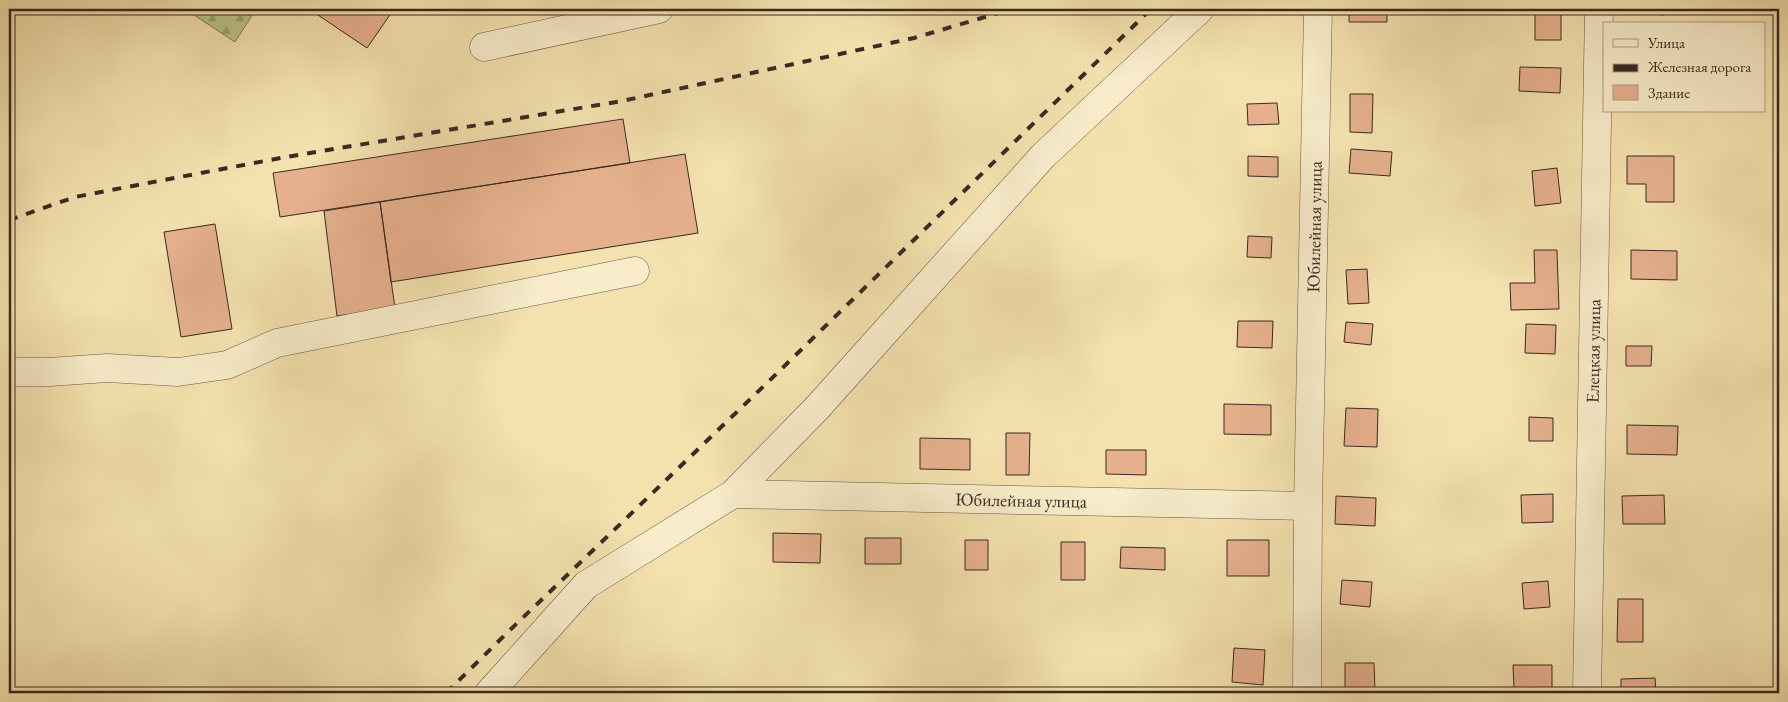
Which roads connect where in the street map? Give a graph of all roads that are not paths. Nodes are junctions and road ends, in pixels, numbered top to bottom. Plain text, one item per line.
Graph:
1 (658, 9) edge
2 (1200, 9) edge
3 (1318, 9) edge
4 (1598, 9) edge
5 (484, 47) dead end
6 (635, 271) dead end
7 (9, 372) edge
8 (733, 494) junction
9 (1308, 506) junction
10 (489, 693) edge
11 (1307, 693) edge
12 (1587, 693) edge

1 - 5 street
2 - 8 street
3 - 9 street, Юбилейная улица
4 - 12 street, Елецкая улица
6 - 7 street
8 - 9 street, Юбилейная улица
8 - 10 street
9 - 11 street, Юбилейная улица

